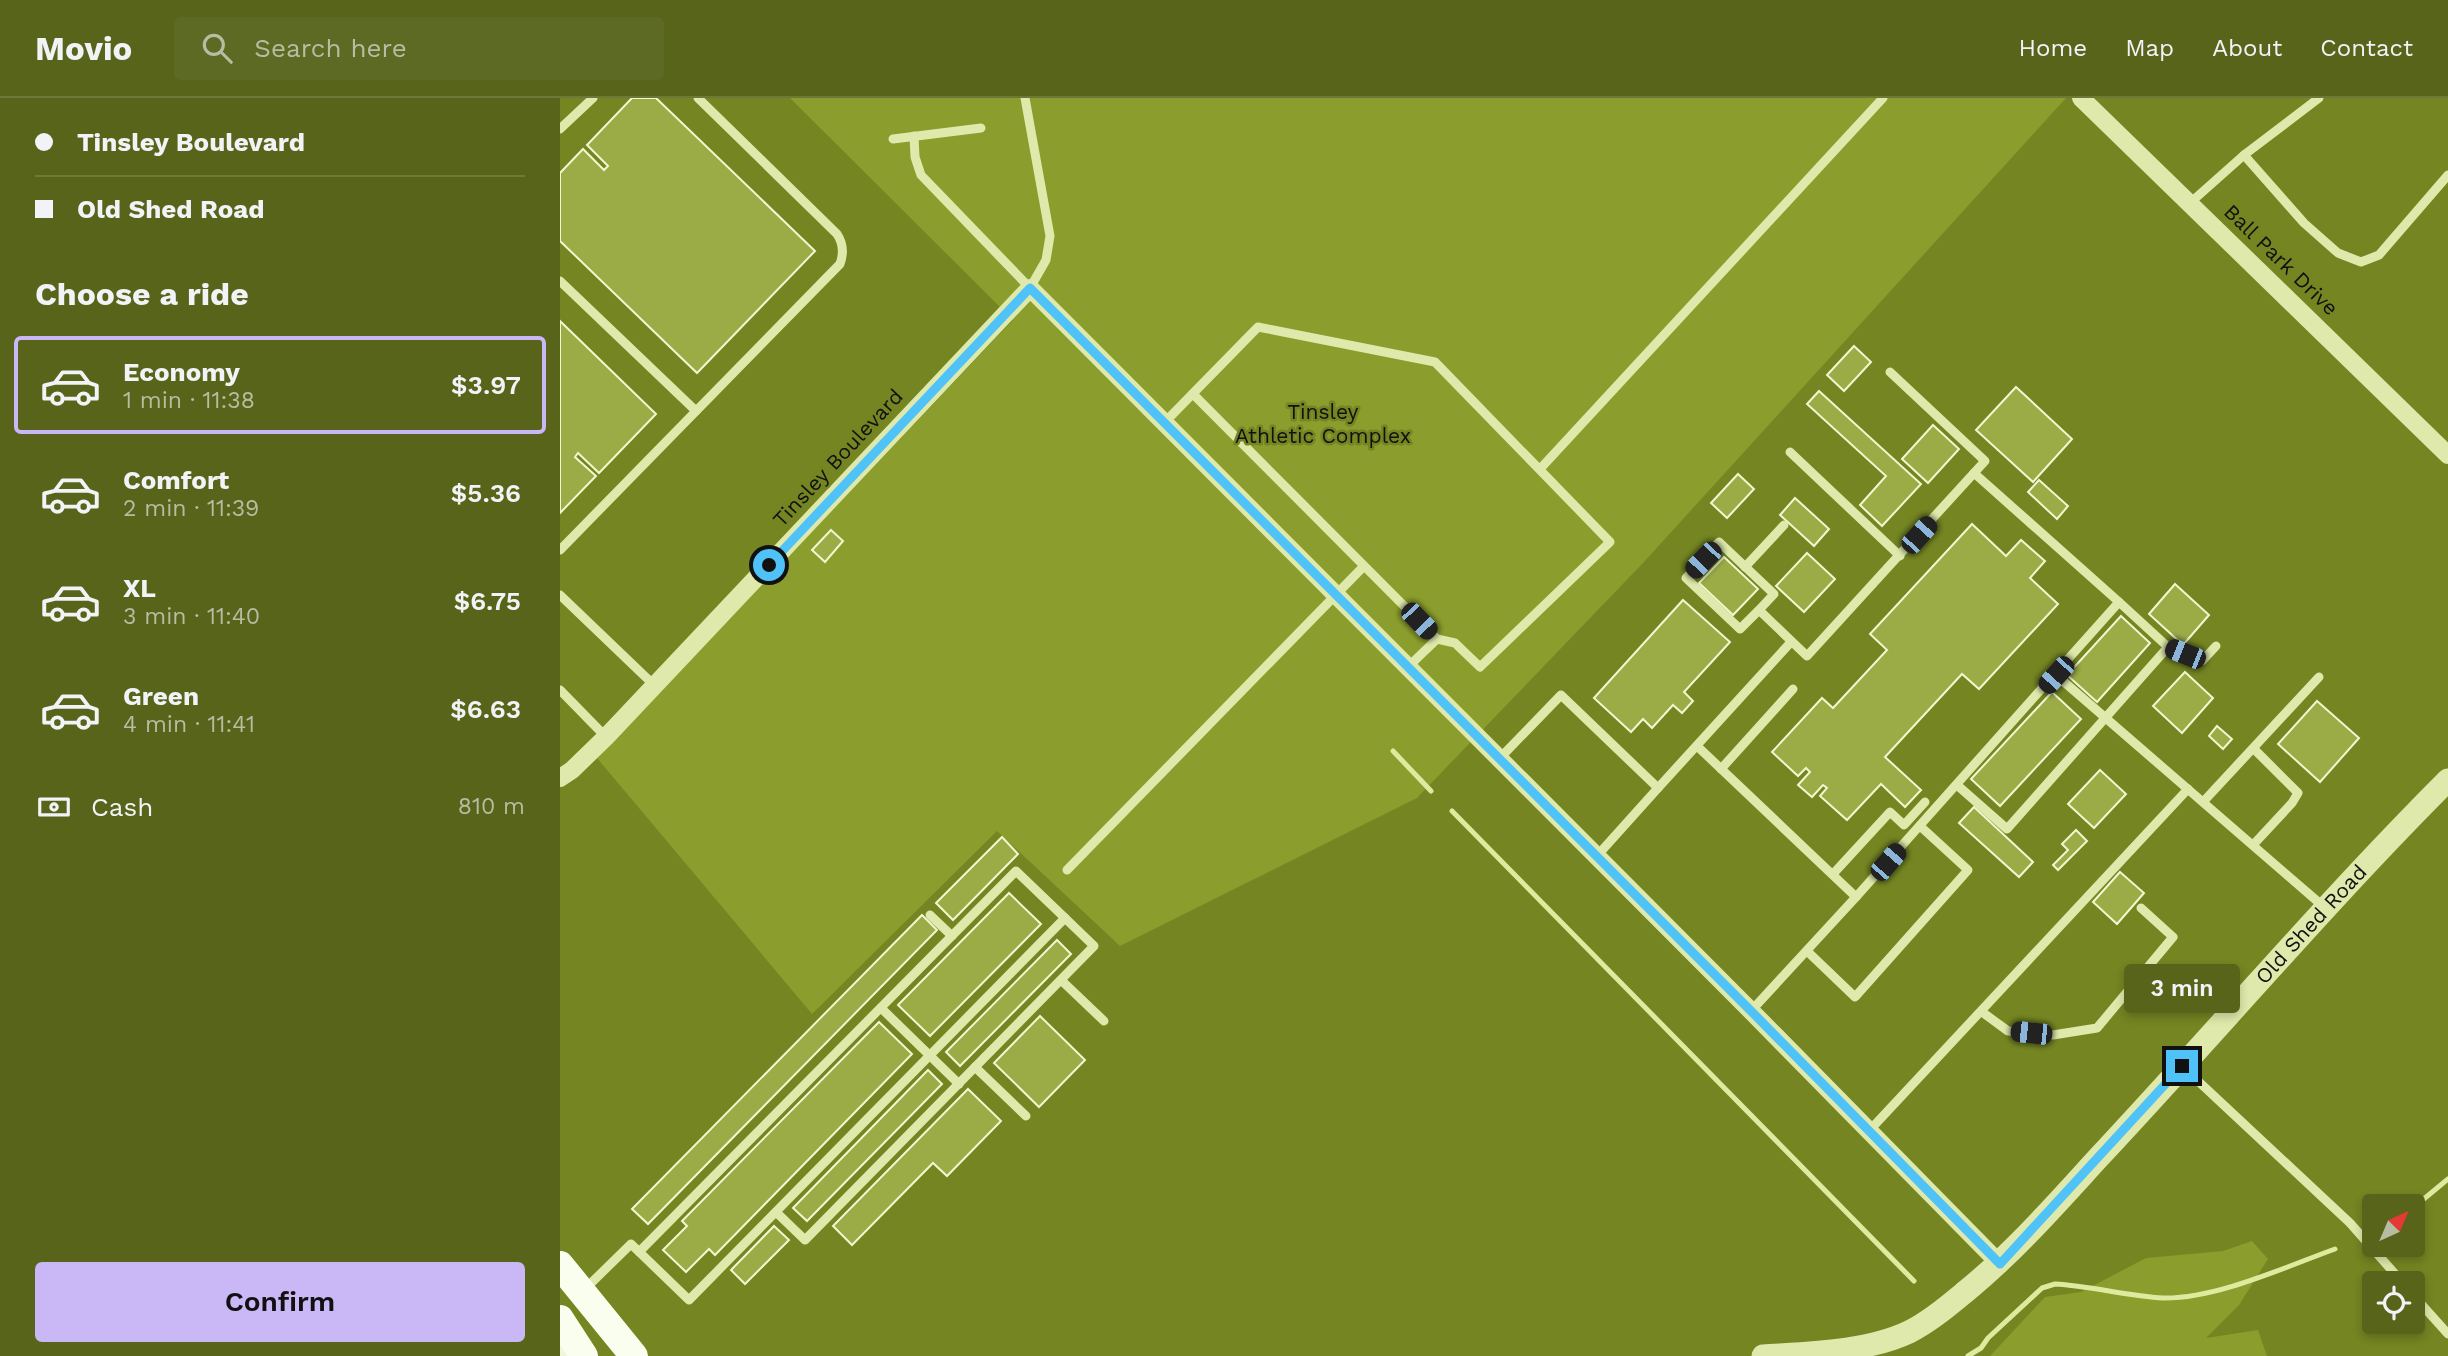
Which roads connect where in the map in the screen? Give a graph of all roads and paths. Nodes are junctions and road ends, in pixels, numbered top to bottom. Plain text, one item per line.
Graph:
1 (593, 98) edge
2 (698, 98) edge
3 (1025, 98) edge
4 (1882, 98) edge
5 (2081, 98) edge
6 (2319, 98) edge
7 (981, 128) dead end
8 (560, 130) edge
9 (914, 136) junction
10 (893, 139) dead end
11 (2244, 155) junction
12 (2448, 175) edge
13 (2190, 204) junction
14 (560, 281) edge
15 (1030, 288) junction
16 (1890, 372) dead end
17 (1193, 394) junction
18 (696, 411) junction
19 (1165, 422) junction
20 (1790, 452) dead end
21 (2448, 455) edge
22 (1540, 469) junction
23 (1974, 473) junction
24 (1784, 525) dead end
25 (560, 550) edge
26 (1900, 556) junction
27 (1364, 566) junction
28 (1745, 567) junction
29 (1336, 593) junction
30 (560, 595) edge
31 (2119, 602) junction
32 (1759, 610) junction
33 (1437, 639) junction
34 (1791, 642) junction
35 (2216, 646) dead end
36 (2168, 647) junction
37 (1408, 667) junction
38 (2056, 675) junction
39 (2319, 677) dead end
40 (655, 686) junction
41 (1793, 689) dead end
42 (560, 690) edge
43 (2106, 718) junction
44 (606, 737) junction
45 (1697, 746) junction
46 (2254, 749) junction
47 (1499, 759) junction
48 (1721, 769) junction
49 (560, 778) edge
50 (2447, 781) edge
51 (1957, 785) junction
52 (1658, 788) junction
53 (2188, 789) junction
54 (1925, 802) dead end
55 (2203, 802) junction
56 (1920, 826) junction
57 (2253, 845) junction
58 (1596, 857) junction
59 (1068, 870) dead end
60 (1833, 874) junction
61 (1856, 897) junction
62 (2141, 908) dead end
63 (2326, 909) junction
64 (930, 915) dead end
65 (1065, 918) junction
66 (952, 936) junction
67 (1807, 951) junction
68 (1061, 980) junction
69 (881, 1008) junction
70 (1751, 1011) junction
71 (1982, 1012) junction
72 (1104, 1021) dead end
73 (930, 1056) junction
74 (2182, 1066) junction
75 (975, 1067) junction
76 (959, 1084) junction
77 (1026, 1116) dead end
78 (1869, 1131) junction
79 (776, 1212) junction
80 (639, 1252) junction
81 (2000, 1264) junction
82 (560, 1265) edge
83 (2392, 1271) edge
84 (582, 1292) junction
85 (2425, 1308) edge
86 (560, 1319) edge
87 (2448, 1334) edge
88 (560, 1345) edge
89 (567, 1356) edge
90 (584, 1356) edge
91 (634, 1356) edge
92 (1763, 1356) edge

1 - 8 lane
2 - 18 lane
3 - 15 lane
4 - 22 lane
5 - 13 street, Ball Park Drive
6 - 11 lane
7 - 9 lane
9 - 10 lane
9 - 15 lane
11 - 12 lane
11 - 13 lane
13 - 21 street, Ball Park Drive
14 - 18 lane
15 - 19 street
15 - 40 street, Tinsley Boulevard
16 - 23 lane
17 - 19 lane
17 - 22 lane
17 - 27 lane
18 - 25 lane
19 - 29 street
20 - 26 lane
22 - 33 lane
23 - 26 lane
23 - 31 lane
24 - 28 lane
26 - 34 lane
27 - 29 lane
27 - 33 lane
28 - 32 lane
28 - 32 lane
29 - 37 street
29 - 59 lane
30 - 40 lane
31 - 36 lane
31 - 38 lane
32 - 34 lane
33 - 37 lane
34 - 45 lane
35 - 36 lane
36 - 43 lane
37 - 47 street
38 - 43 lane
38 - 51 lane
39 - 46 lane
40 - 44 street, Tinsley Boulevard
41 - 48 lane
42 - 44 lane
43 - 51 lane
43 - 53 lane
44 - 49 street, Tinsley Boulevard
45 - 48 lane
45 - 52 lane
46 - 55 lane
46 - 57 lane
47 - 52 lane
47 - 58 street
48 - 60 lane
50 - 63 street, Old Shed Road
51 - 56 lane
52 - 58 lane
53 - 55 lane
53 - 71 lane
54 - 60 lane
55 - 57 lane
56 - 61 lane
56 - 67 lane
57 - 63 lane
58 - 70 street
60 - 61 lane
61 - 67 lane
62 - 71 lane
63 - 74 street, Old Shed Road
64 - 66 lane
65 - 66 lane
65 - 68 lane
65 - 73 lane
66 - 69 lane
67 - 70 lane
68 - 72 lane
68 - 75 lane
69 - 73 lane
69 - 80 lane
70 - 78 street
71 - 78 lane
73 - 76 lane
73 - 79 lane
74 - 81 street, Old Shed Road
74 - 83 lane
75 - 76 lane
75 - 77 lane
76 - 79 lane
78 - 81 street
79 - 80 lane
80 - 84 lane
81 - 92 street, Old Shed Road
82 - 84 main road
84 - 91 main road
85 - 87 lane
86 - 90 main road
88 - 89 main road

